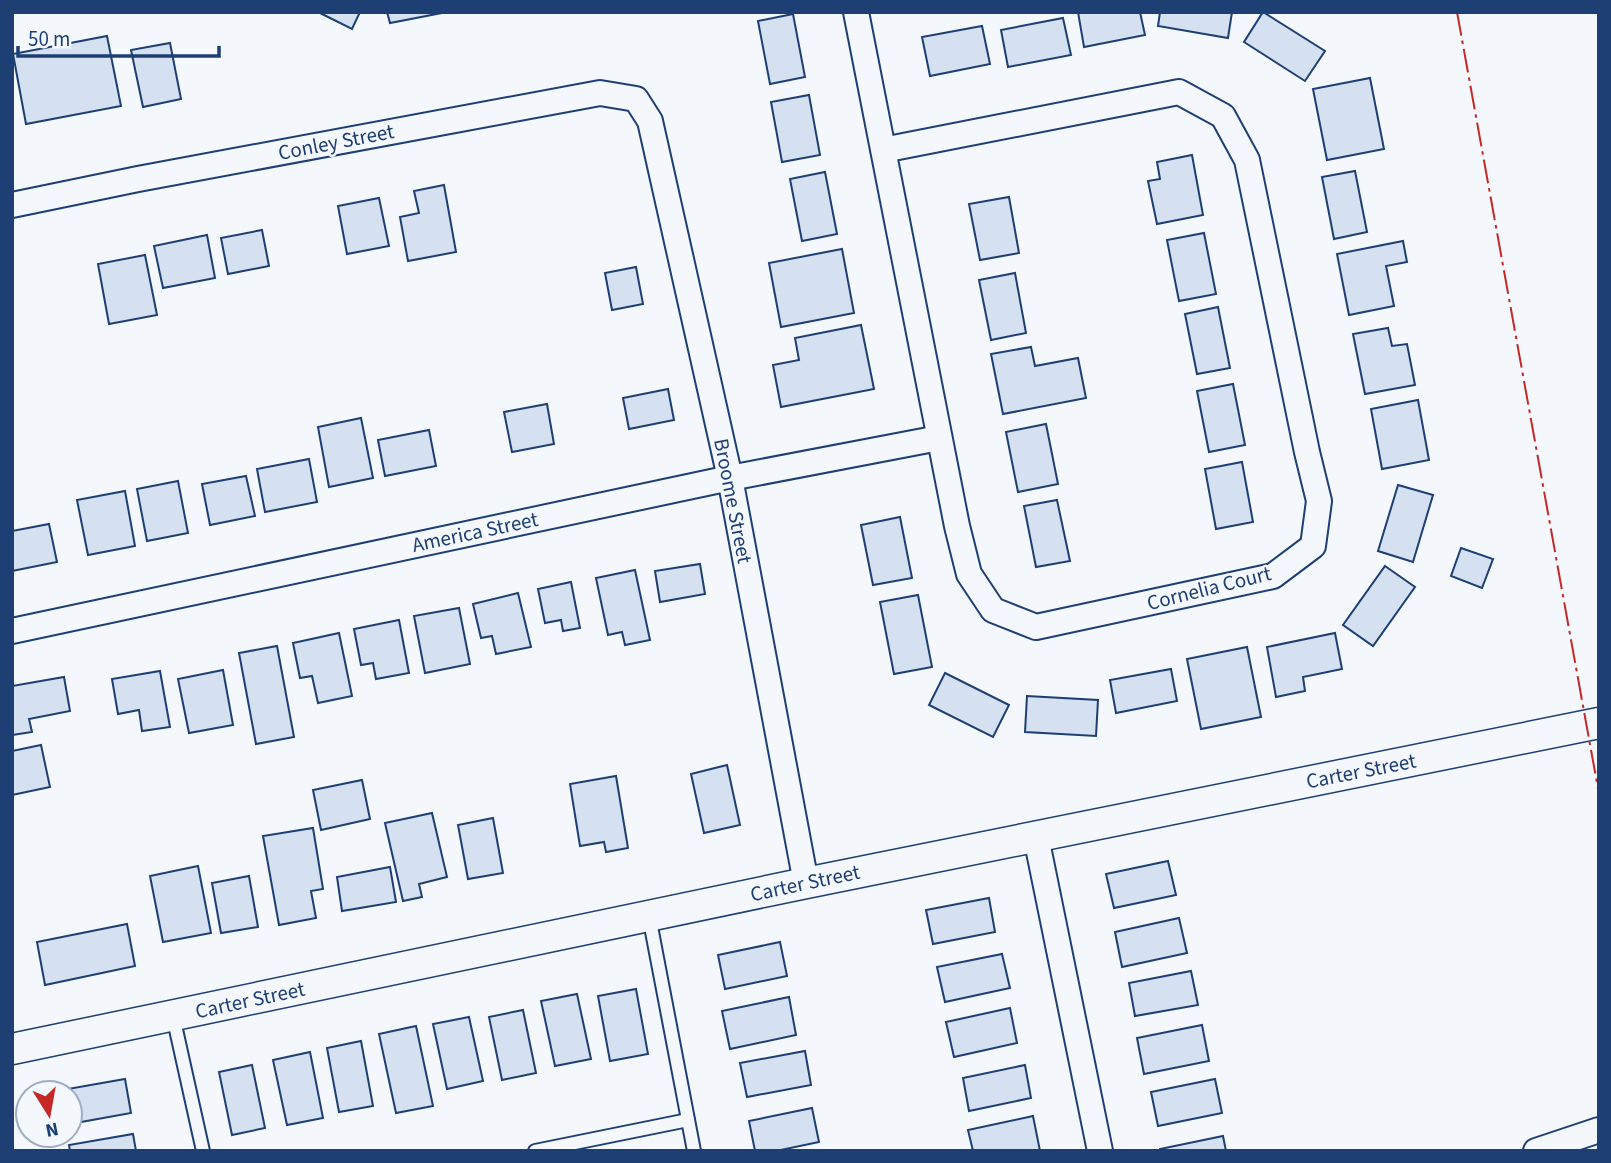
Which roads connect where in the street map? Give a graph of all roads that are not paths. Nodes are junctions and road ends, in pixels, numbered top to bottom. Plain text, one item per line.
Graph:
1 (856, 12) edge
2 (650, 121) joint
3 (883, 150) junction
4 (12, 205) edge
5 (939, 438) junction
6 (730, 478) junction
7 (12, 631) edge
8 (1599, 723) edge
9 (1036, 837) junction
10 (806, 883) junction
11 (649, 916) junction
12 (173, 1016) junction
13 (12, 1049) edge
14 (688, 1120) junction
15 (1599, 1130) edge
16 (203, 1151) edge
17 (535, 1151) edge
18 (694, 1151) edge
19 (1100, 1151) edge
20 (1536, 1151) edge

1 - 3 street, Cornelia Court
2 - 4 street, Conley Street
2 - 6 street, Broome Street
3 - 5 street, Cornelia Court
3 - 5 street, Cornelia Court
5 - 6 street, America Street
6 - 7 street, America Street
6 - 10 street, Broome Street
8 - 9 street, Carter Street
9 - 10 street, Carter Street
9 - 19 street
10 - 11 street, Carter Street
11 - 12 street, Carter Street
11 - 14 lane
12 - 13 street, Carter Street
12 - 16 lane
14 - 17 lane
14 - 18 lane
15 - 20 street

